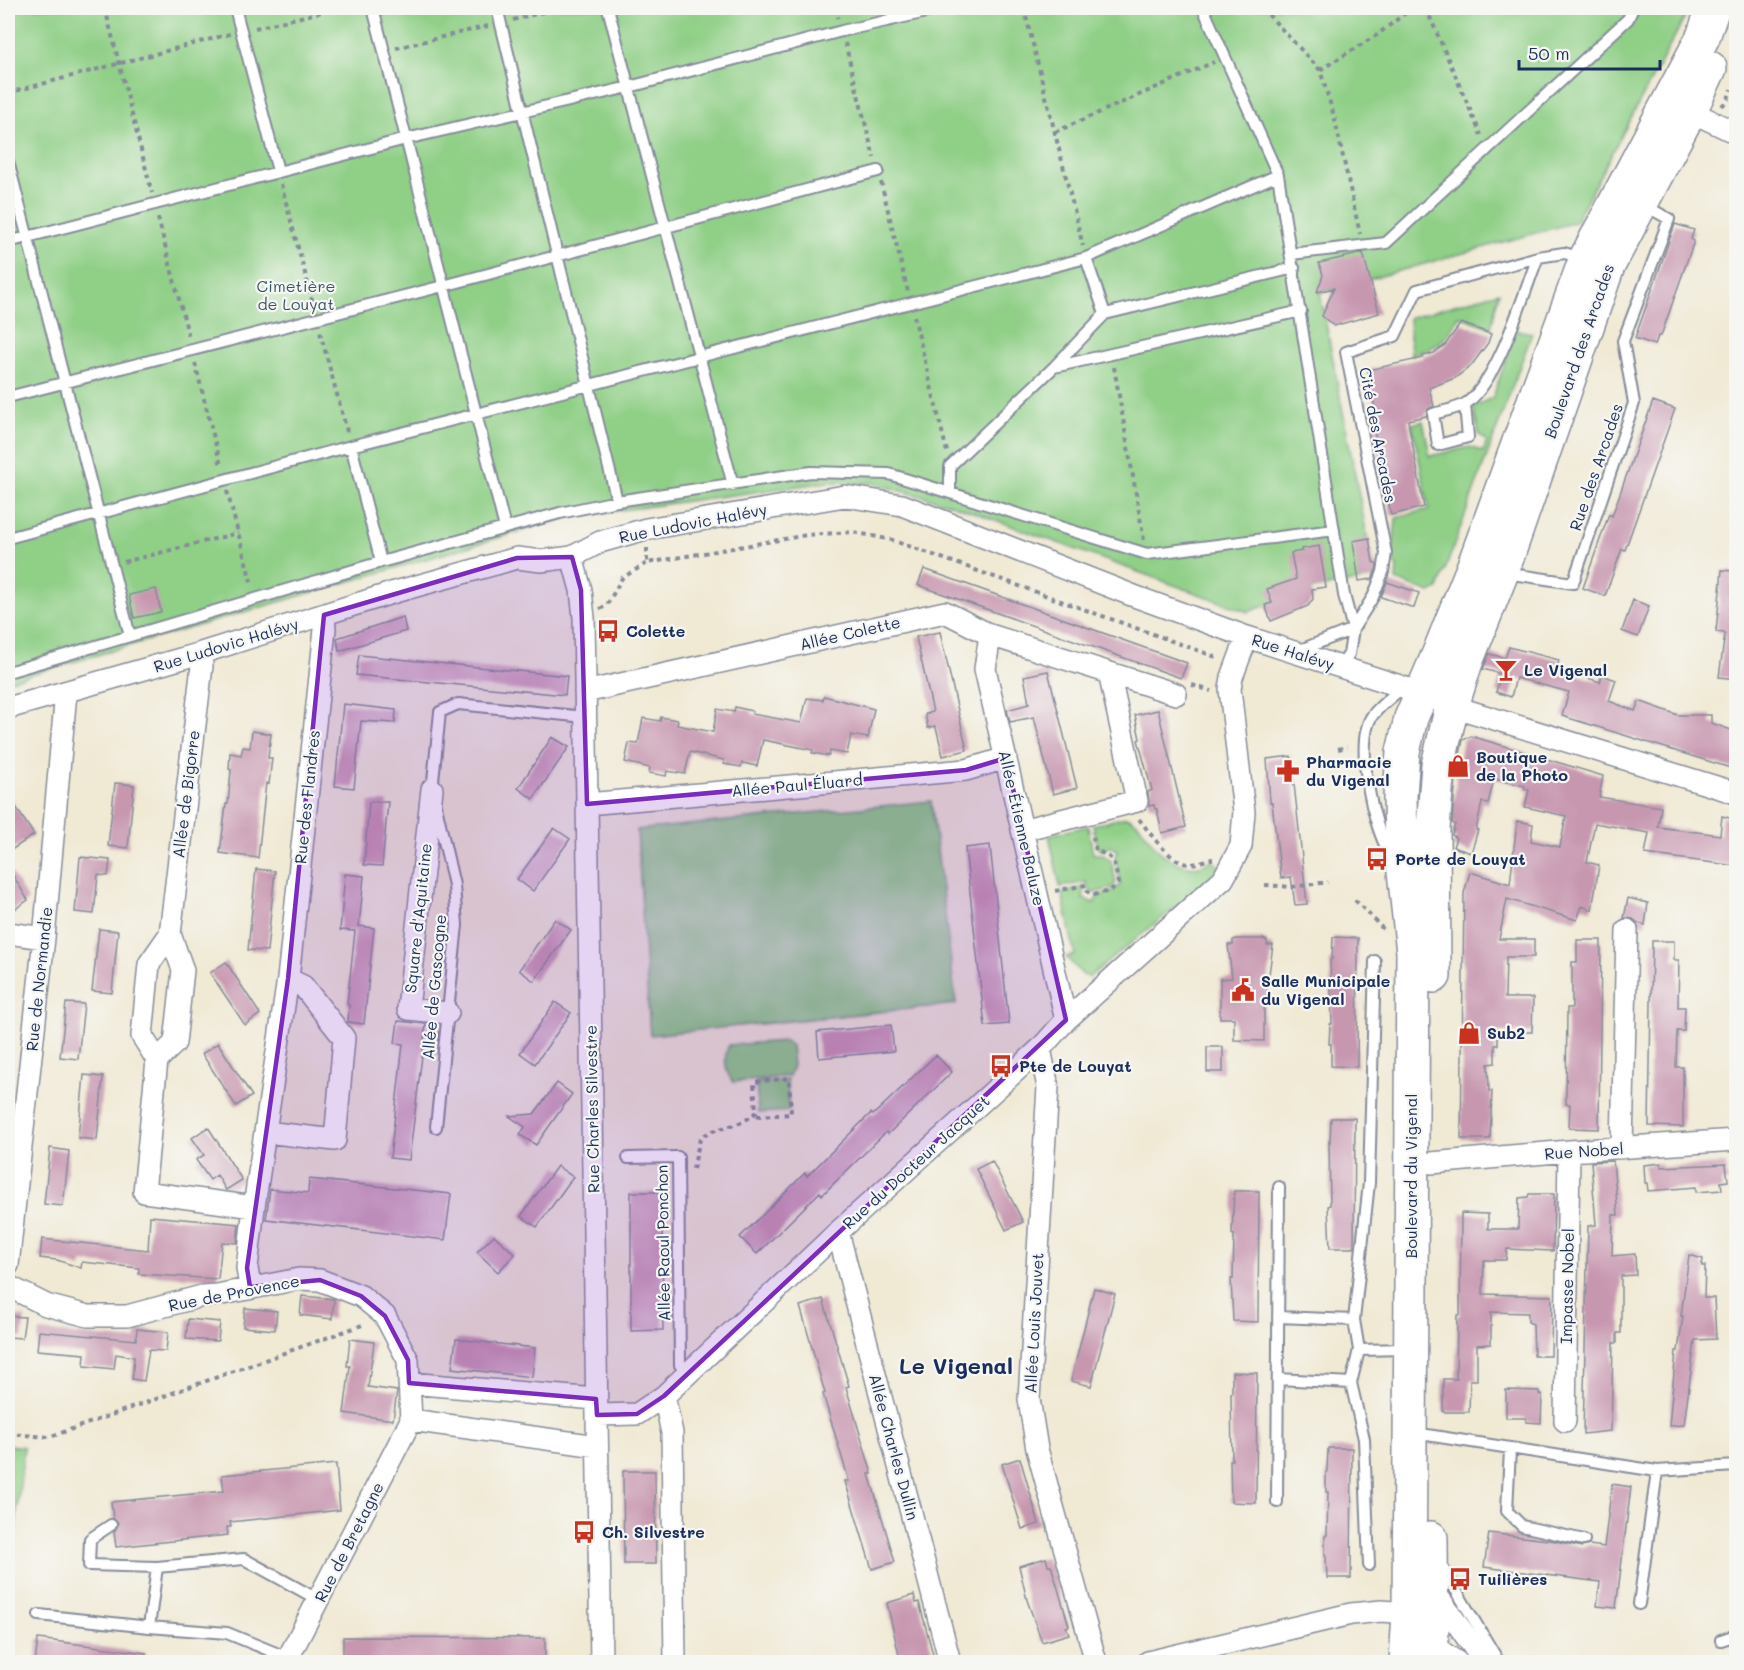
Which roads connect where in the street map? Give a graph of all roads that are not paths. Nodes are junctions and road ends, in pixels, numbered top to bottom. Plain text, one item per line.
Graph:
1 (235, 8) edge
2 (373, 8) edge
3 (497, 8) edge
4 (608, 8) edge
5 (944, 8) edge
6 (1203, 8) edge
7 (1633, 8) edge
8 (1713, 8) edge
9 (1734, 8) edge
10 (629, 87) junction
11 (522, 111) junction
12 (1690, 111) junction
13 (1737, 133) edge
14 (406, 139) junction
15 (8, 161) edge
16 (278, 171) junction
17 (878, 171) road end
18 (1278, 175) junction
19 (1641, 203) junction
20 (665, 228) junction
21 (27, 237) junction
22 (8, 242) edge
23 (1292, 254) junction
24 (558, 256) junction
25 (1538, 257) junction
26 (1086, 258) junction
27 (1586, 258) junction
28 (1294, 268) junction
29 (443, 286) junction
30 (1301, 311) junction
31 (1105, 314) junction
32 (699, 357) junction
33 (1054, 367) junction
34 (65, 384) junction
35 (590, 386) junction
36 (8, 398) edge
37 (1465, 405) dead end
38 (476, 415) junction
39 (351, 446) junction
40 (733, 485) junction
41 (950, 493) junction
42 (617, 501) junction
43 (98, 513) junction
44 (505, 528) junction
45 (1334, 530) junction
46 (8, 538) edge
47 (572, 558) junction
48 (381, 562) junction
49 (1502, 572) junction
50 (1134, 596) joint
51 (324, 615) junction
52 (1353, 629) junction
53 (990, 635) junction
54 (130, 636) junction
55 (1247, 637) junction
56 (1295, 652) junction
57 (201, 653) junction
58 (1340, 667) junction
59 (8, 672) edge
60 (1108, 673) junction
61 (1184, 689) road end
62 (1413, 690) junction
63 (66, 692) junction
64 (585, 692) junction
65 (1452, 706) junction
66 (8, 708) edge
67 (585, 717) junction
68 (1006, 758) junction
69 (432, 789) junction
70 (1737, 793) edge
71 (587, 804) junction
72 (1022, 830) junction
73 (1627, 930) dead end
74 (8, 933) edge
75 (170, 934) junction
76 (44, 938) junction
77 (1375, 961) dead end
78 (288, 979) junction
79 (448, 1013) junction
80 (1066, 1020) junction
81 (1040, 1049) junction
82 (157, 1060) junction
83 (436, 1127) dead end
84 (265, 1132) junction
85 (1737, 1140) edge
86 (1622, 1148) junction
87 (1569, 1151) junction
88 (628, 1158) dead end
89 (1431, 1163) junction
90 (1279, 1187) dead end
91 (254, 1207) junction
92 (838, 1232) junction
93 (8, 1265) edge
94 (8, 1286) edge
95 (250, 1287) junction
96 (1278, 1317) junction
97 (1354, 1320) junction
98 (1410, 1349) junction
99 (1359, 1350) junction
100 (689, 1373) junction
101 (1278, 1379) junction
102 (409, 1383) junction
103 (1351, 1383) junction
104 (664, 1396) junction
105 (596, 1407) junction
106 (411, 1420) junction
107 (1565, 1421) dead end
108 (1427, 1435) junction
109 (597, 1446) junction
110 (1510, 1449) junction
111 (1737, 1466) edge
112 (1657, 1471) junction
113 (1277, 1502) dead end
114 (111, 1525) dead end
115 (1584, 1540) dead end
116 (1431, 1544) junction
117 (1369, 1565) dead end
118 (157, 1567) junction
119 (1432, 1588) junction
120 (319, 1600) junction
121 (1639, 1604) dead end
122 (1408, 1613) junction
123 (39, 1615) dead end
124 (149, 1627) junction
125 (1737, 1635) edge
126 (1721, 1640) dead end
127 (1432, 1658) edge
128 (287, 1660) edge
129 (601, 1662) edge
130 (675, 1662) edge
131 (950, 1662) edge
132 (1096, 1662) edge
133 (1148, 1662) edge
134 (1484, 1662) edge
135 (1499, 1662) edge

1 - 16 lane
2 - 14 lane
3 - 11 lane
4 - 10 lane
5 - 10 lane
6 - 18 lane
7 - 23 lane
8 - 27 main road, Boulevard des Arcades
9 - 12 main road, Boulevard des Arcades
10 - 11 lane
10 - 20 lane
11 - 14 lane
11 - 24 lane
12 - 13 street
12 - 19 main road, Boulevard des Arcades
14 - 16 lane
14 - 29 lane
15 - 21 lane
16 - 21 lane
17 - 20 lane
18 - 23 lane
18 - 26 lane
19 - 49 main road, Boulevard des Arcades
19 - 49 lane, Rue des Arcades
20 - 24 lane
20 - 32 lane
21 - 22 lane
21 - 34 lane
23 - 28 lane
24 - 29 lane
24 - 35 lane
25 - 27 lane, Cité des Arcades
25 - 37 lane
25 - 52 lane, Cité des Arcades
26 - 31 lane
26 - 32 lane
27 - 62 main road, Boulevard des Arcades
28 - 30 lane
28 - 31 lane
29 - 34 lane
29 - 38 lane
30 - 33 lane
30 - 45 lane
31 - 33 lane
32 - 35 lane
32 - 40 lane
33 - 41 lane
34 - 36 lane
34 - 43 lane
35 - 38 lane
35 - 42 lane
38 - 39 lane
38 - 44 lane
39 - 43 lane
39 - 48 lane
40 - 41 lane
40 - 42 lane
41 - 45 lane
42 - 44 lane
43 - 46 lane
43 - 54 lane
44 - 48 lane
45 - 52 lane
47 - 50 street, Rue Ludovic Halévy
47 - 51 street, Rue Ludovic Halévy
47 - 64 street, Rue Charles Silvestre
48 - 54 lane
49 - 65 main road, Boulevard des Arcades
50 - 55 street, Rue Halévy
51 - 57 street, Rue Ludovic Halévy
51 - 78 street, Rue des Flandres
52 - 56 lane
52 - 58 lane
53 - 60 street, Allée Colette
53 - 64 street, Allée Colette
53 - 68 street, Allée Étienne Baluze
54 - 59 lane
55 - 56 street, Rue Halévy
55 - 80 street, Rue du Docteur Jacquet
56 - 58 street, Rue Halévy
57 - 63 street, Rue Ludovic Halévy
57 - 75 street, Allée de Bigorre
58 - 62 street, Rue Halévy
60 - 61 street, Allée Colette
60 - 72 street
62 - 65 street, Rue Halévy
62 - 98 main road, Boulevard du Vigenal
63 - 66 street, Rue Ludovic Halévy
63 - 76 street, Rue de Normandie
64 - 67 street, Rue Charles Silvestre
65 - 70 street, Rue Halévy
65 - 89 main road, Boulevard du Vigenal
67 - 69 lane, Allée de Gascogne
67 - 71 street, Rue Charles Silvestre
68 - 71 street, Allée Paul Éluard
68 - 72 street, Allée Étienne Baluze
69 - 79 lane, Allée de Gascogne
69 - 79 street, Square d'Aquitaine
71 - 105 street, Rue Charles Silvestre
72 - 80 street, Allée Étienne Baluze
73 - 86 street
74 - 76 street
75 - 82 street
75 - 82 street
76 - 93 street, Rue de Normandie
77 - 97 lane
78 - 84 street, Rue des Flandres
78 - 84 street
79 - 83 lane, Allée de Gascogne
80 - 81 street, Rue du Docteur Jacquet
81 - 92 street, Rue du Docteur Jacquet
81 - 132 street, Allée Louis Jouvet
82 - 91 street
84 - 91 street
85 - 86 street, Rue Nobel
86 - 87 street, Rue Nobel
87 - 89 street, Rue Nobel
87 - 107 street, Impasse Nobel
88 - 100 lane, Allée Raoul Ponchon
89 - 108 main road, Boulevard du Vigenal
90 - 96 lane
91 - 95 street
92 - 100 street, Rue du Docteur Jacquet
92 - 131 street, Allée Charles Dullin
94 - 95 street, Rue de Provence
95 - 102 street, Rue de Provence
96 - 97 lane
96 - 101 lane
97 - 99 lane
98 - 99 lane
98 - 122 main road, Boulevard du Vigenal
99 - 103 lane
100 - 104 street, Rue du Docteur Jacquet
101 - 103 lane
101 - 113 lane
102 - 105 street
102 - 106 street, Rue de Provence
103 - 117 lane
104 - 105 street, Rue du Docteur Jacquet
104 - 130 street
105 - 109 street, Rue Charles Silvestre
106 - 109 street
106 - 120 street, Rue de Bretagne
108 - 110 lane
108 - 116 main road, Boulevard du Vigenal
109 - 129 street, Rue Charles Silvestre
110 - 112 lane
110 - 115 lane
111 - 112 lane
112 - 121 lane
114 - 118 lane
116 - 119 main road, Boulevard du Vigenal
116 - 135 lane
118 - 120 lane
118 - 124 lane
119 - 127 main road, Boulevard du Vigenal
119 - 134 street
120 - 128 street, Rue de Bretagne
122 - 127 main road, Boulevard du Vigenal
122 - 133 street
123 - 124 lane
124 - 128 lane
125 - 126 lane

